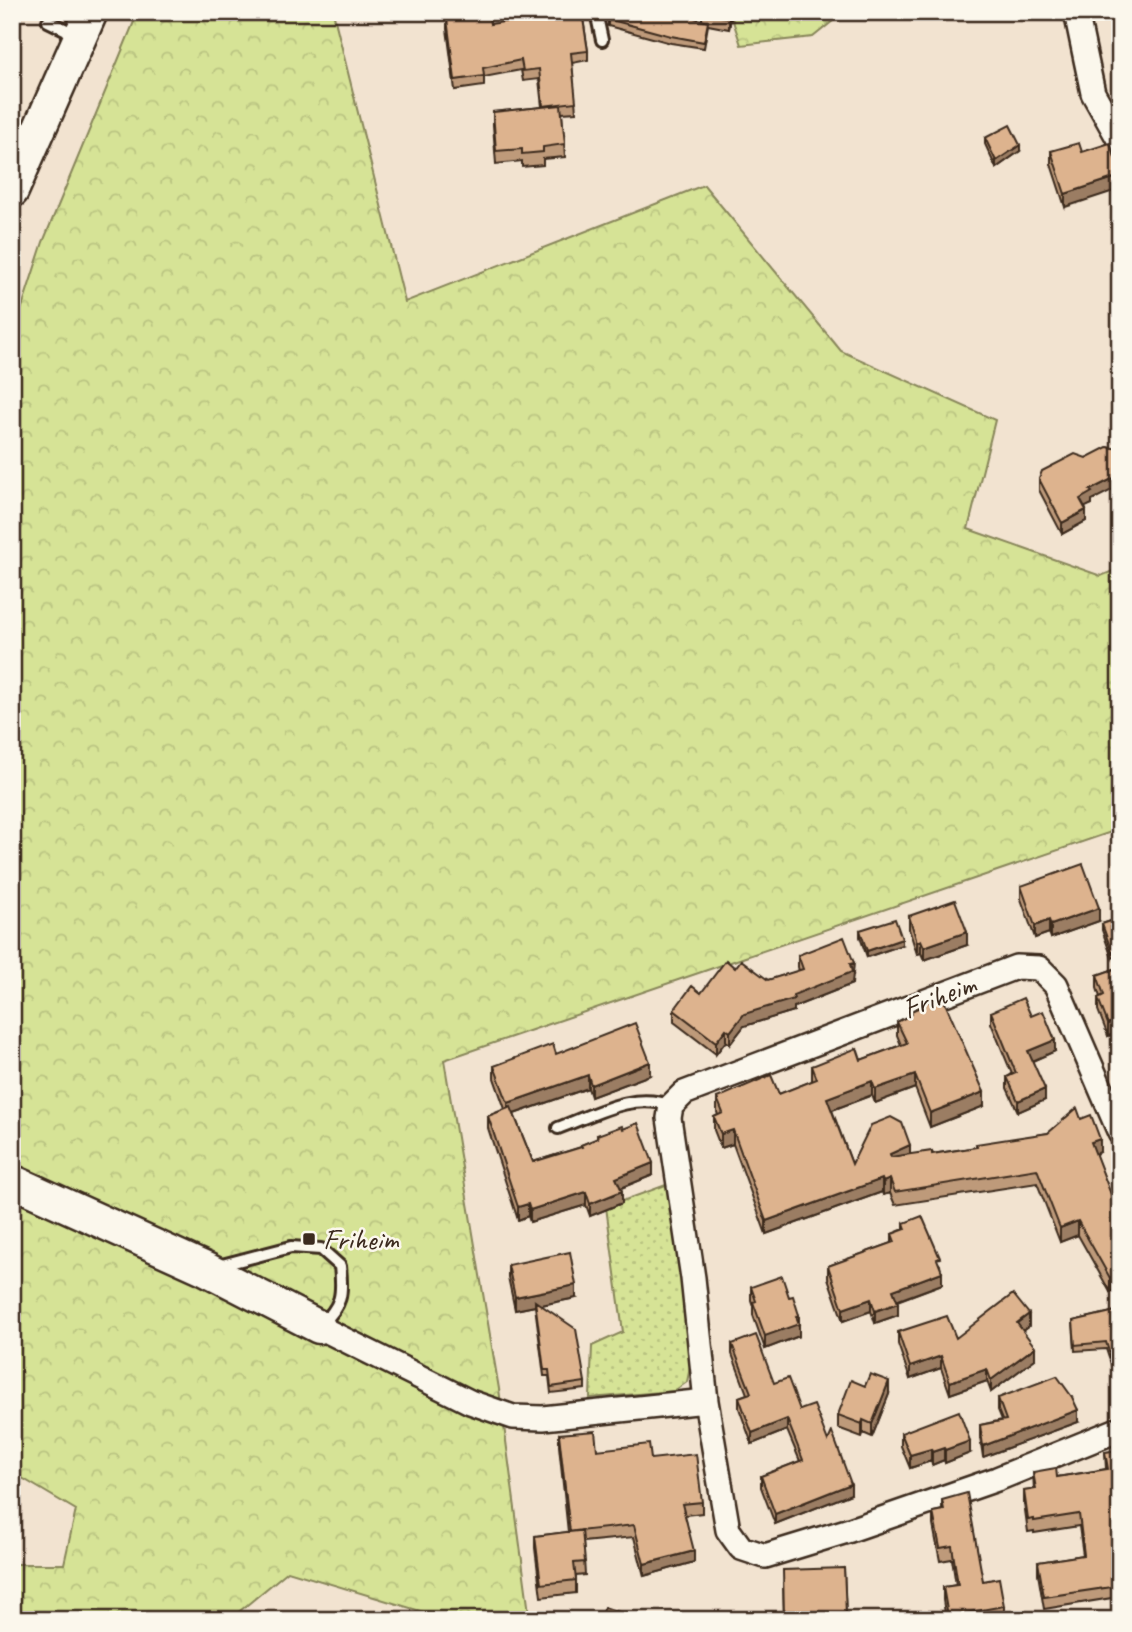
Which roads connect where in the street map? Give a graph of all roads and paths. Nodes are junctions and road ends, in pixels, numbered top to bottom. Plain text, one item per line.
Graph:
1 (596, 12) edge
2 (1076, 12) edge
3 (48, 21) dead end
4 (85, 24) edge
5 (602, 40) dead end
6 (1120, 141) edge
7 (12, 191) edge
8 (671, 1106) junction
9 (558, 1128) dead end
10 (1120, 1133) edge
11 (12, 1181) edge
12 (206, 1269) junction
13 (319, 1327) junction
14 (706, 1401) junction
15 (1120, 1429) edge

1 - 5 lane
2 - 6 street
3 - 4 lane
4 - 7 street
8 - 9 lane
8 - 10 street, Friheim
8 - 14 street
11 - 12 street
12 - 13 street
12 - 13 lane
13 - 14 street
14 - 15 street

